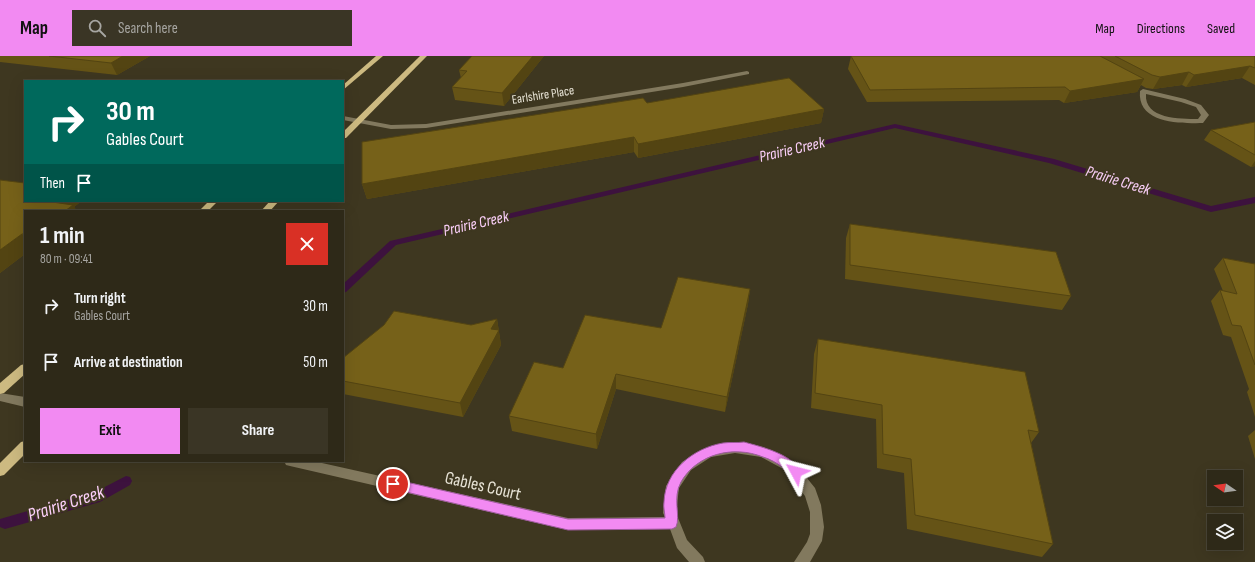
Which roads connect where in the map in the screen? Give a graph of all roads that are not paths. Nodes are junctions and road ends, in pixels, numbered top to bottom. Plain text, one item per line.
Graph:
1 (380, 56) edge
2 (424, 56) edge
3 (747, 73) dead end
4 (344, 87) edge
5 (1140, 90) joint
6 (344, 118) edge
7 (358, 122) junction
8 (344, 135) edge
9 (213, 202) edge
10 (274, 202) edge
11 (204, 210) edge
12 (265, 210) edge
13 (24, 369) edge
14 (0, 390) edge
15 (0, 397) edge
16 (24, 402) edge
17 (24, 447) edge
18 (294, 462) edge
19 (0, 471) edge
20 (672, 523) junction
21 (698, 562) edge
22 (801, 562) edge

1 - 4 main road
2 - 7 main road
3 - 7 street, Earlshire Place
5 - 5 street
6 - 7 street, Earlshire Place
7 - 8 main road
9 - 11 main road
10 - 12 main road
13 - 14 main road
15 - 16 street
17 - 19 main road
18 - 20 street, Gables Court
20 - 21 street
20 - 22 street

